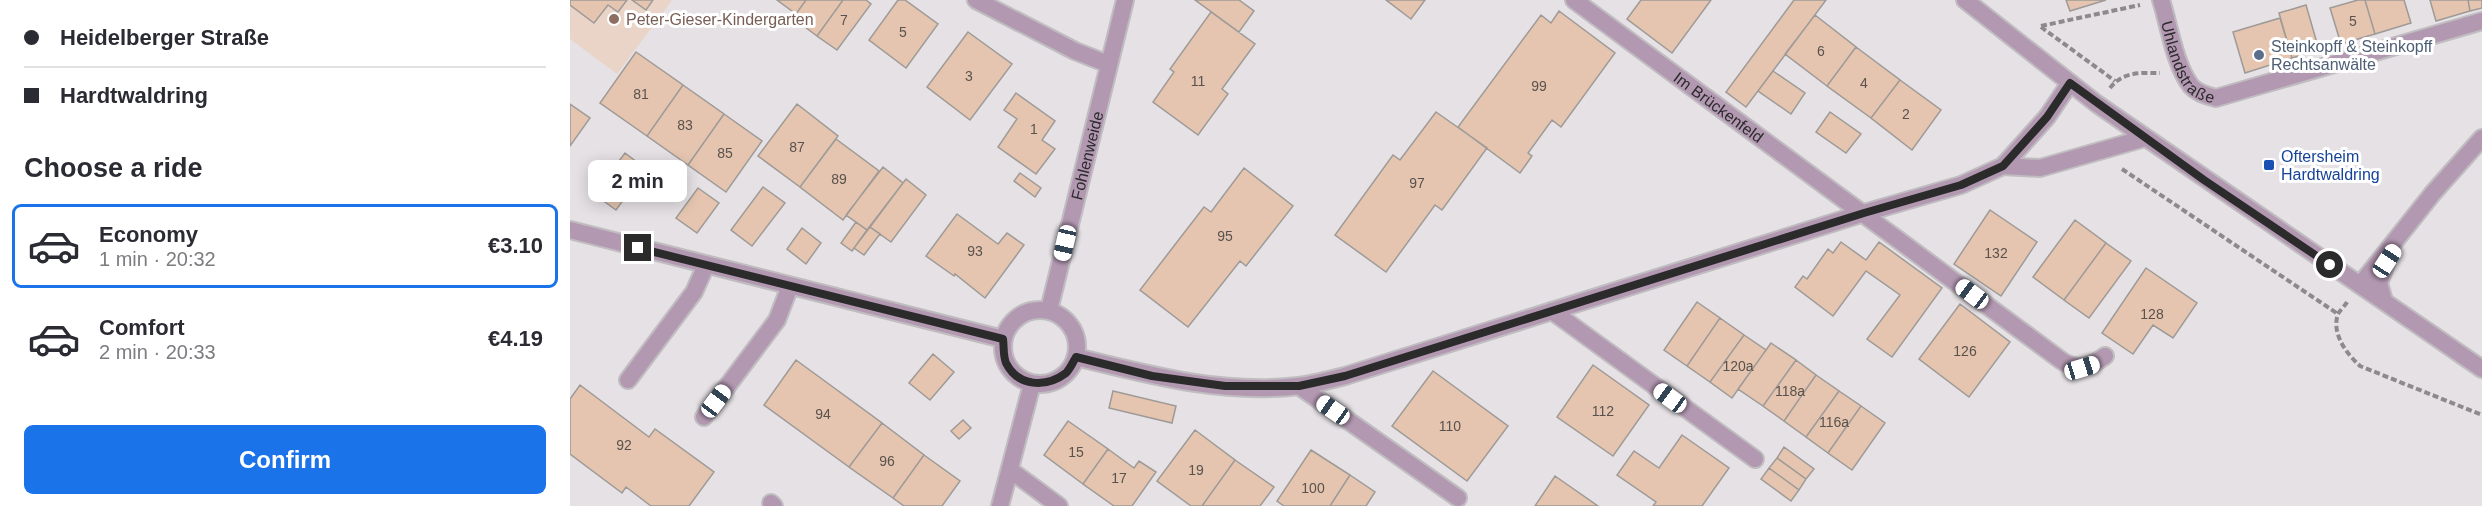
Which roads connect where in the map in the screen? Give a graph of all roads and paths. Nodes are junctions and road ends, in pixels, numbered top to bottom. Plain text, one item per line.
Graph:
1 (976, 0) edge
2 (1125, 0) edge
3 (1574, 0) edge
4 (1965, 0) edge
5 (2161, 0) edge
6 (2482, 21) edge
7 (2041, 26) dead end
8 (1108, 64) junction
9 (2070, 83) junction
10 (2145, 138) junction
11 (2482, 138) edge
12 (2094, 151) junction
13 (2003, 166) junction
14 (1864, 213) junction
15 (2415, 217) junction
16 (570, 230) edge
17 (2387, 261) junction
18 (706, 265) junction
19 (790, 286) junction
20 (2364, 288) junction
21 (2384, 301) junction
22 (1049, 310) junction
23 (1552, 311) junction
24 (1003, 339) junction
25 (2105, 356) dead end
26 (1076, 357) junction
27 (2482, 369) edge
28 (628, 380) dead end
29 (1032, 384) junction
30 (1299, 386) junction
31 (2482, 415) edge
32 (704, 417) dead end
33 (1755, 459) dead end
34 (1010, 470) junction
35 (1458, 498) dead end
36 (1000, 506) edge
37 (1059, 506) edge

1 - 8 street
2 - 8 street, Fohlenweide
3 - 14 street, Im Brückenfeld
4 - 9 street
5 - 6 street, Uhlandstraße
5 - 7 path
8 - 22 street, Fohlenweide
9 - 10 street
9 - 13 street
10 - 12 street
10 - 20 street
11 - 15 street
12 - 13 street
12 - 31 path
13 - 14 street
14 - 23 street
14 - 25 street, Im Brückenfeld
15 - 17 street
15 - 20 street
16 - 18 street
17 - 20 street
17 - 21 street
18 - 19 street
18 - 28 street
19 - 24 street
19 - 32 street
20 - 21 street
21 - 27 street
22 - 24 street
22 - 26 street
23 - 30 street
23 - 33 street
24 - 29 street
26 - 29 street
26 - 30 street
29 - 34 street
30 - 35 street
34 - 36 street
34 - 37 street

